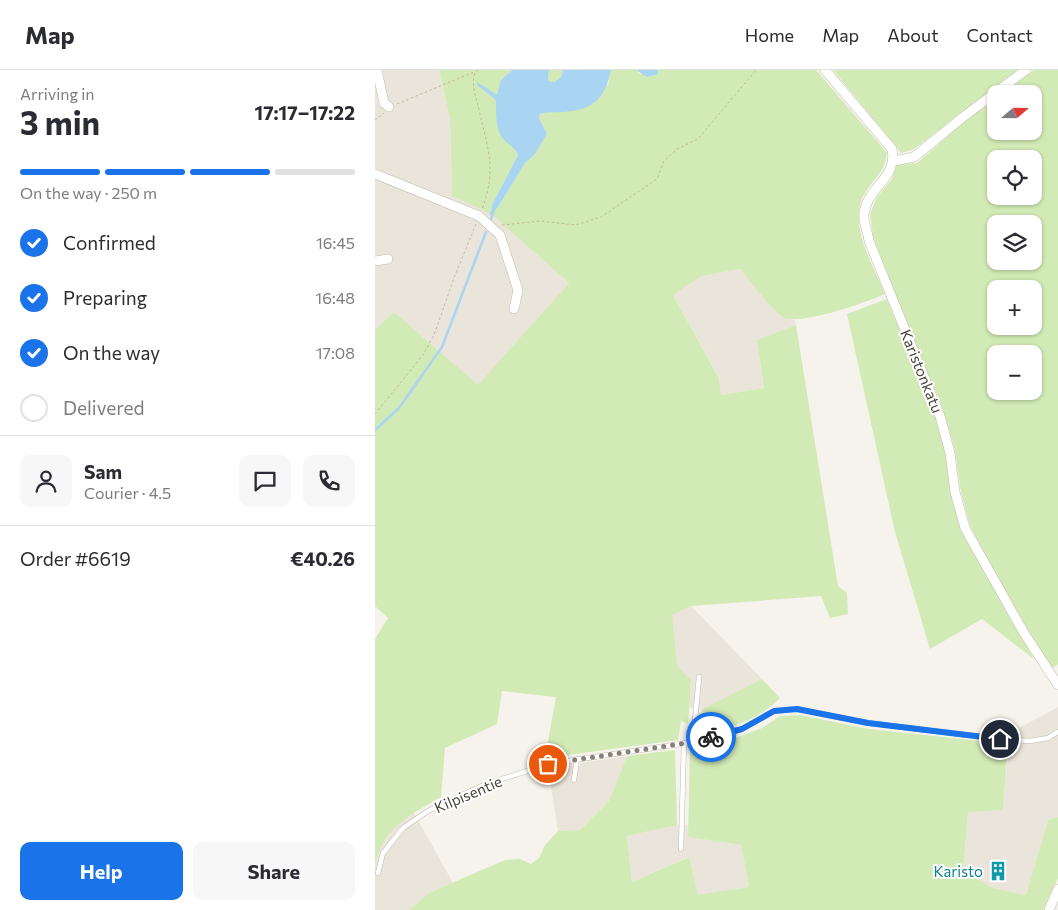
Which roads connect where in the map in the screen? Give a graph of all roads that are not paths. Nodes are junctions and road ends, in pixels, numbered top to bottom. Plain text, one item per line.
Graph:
1 (377, 70) edge
2 (825, 70) edge
3 (1026, 70) edge
4 (389, 107) road end
5 (894, 161) junction
6 (375, 174) edge
7 (388, 260) dead end
8 (375, 261) edge
9 (514, 309) dead end
10 (699, 677) dead end
11 (1058, 684) edge
12 (1058, 732) edge
13 (693, 742) junction
14 (684, 744) junction
15 (577, 760) junction
16 (574, 780) dead end
17 (681, 849) dead end
18 (377, 874) dead end
19 (1058, 889) edge
20 (1049, 910) edge

1 - 4 street
2 - 5 street
3 - 5 street
5 - 11 street, Karistonkatu
6 - 9 street
7 - 8 street
10 - 13 lane
12 - 13 lane, Kilpisentie
13 - 14 lane, Kilpisentie
14 - 15 lane, Kilpisentie
14 - 17 lane
15 - 16 lane
15 - 18 lane, Kilpisentie
19 - 20 street

